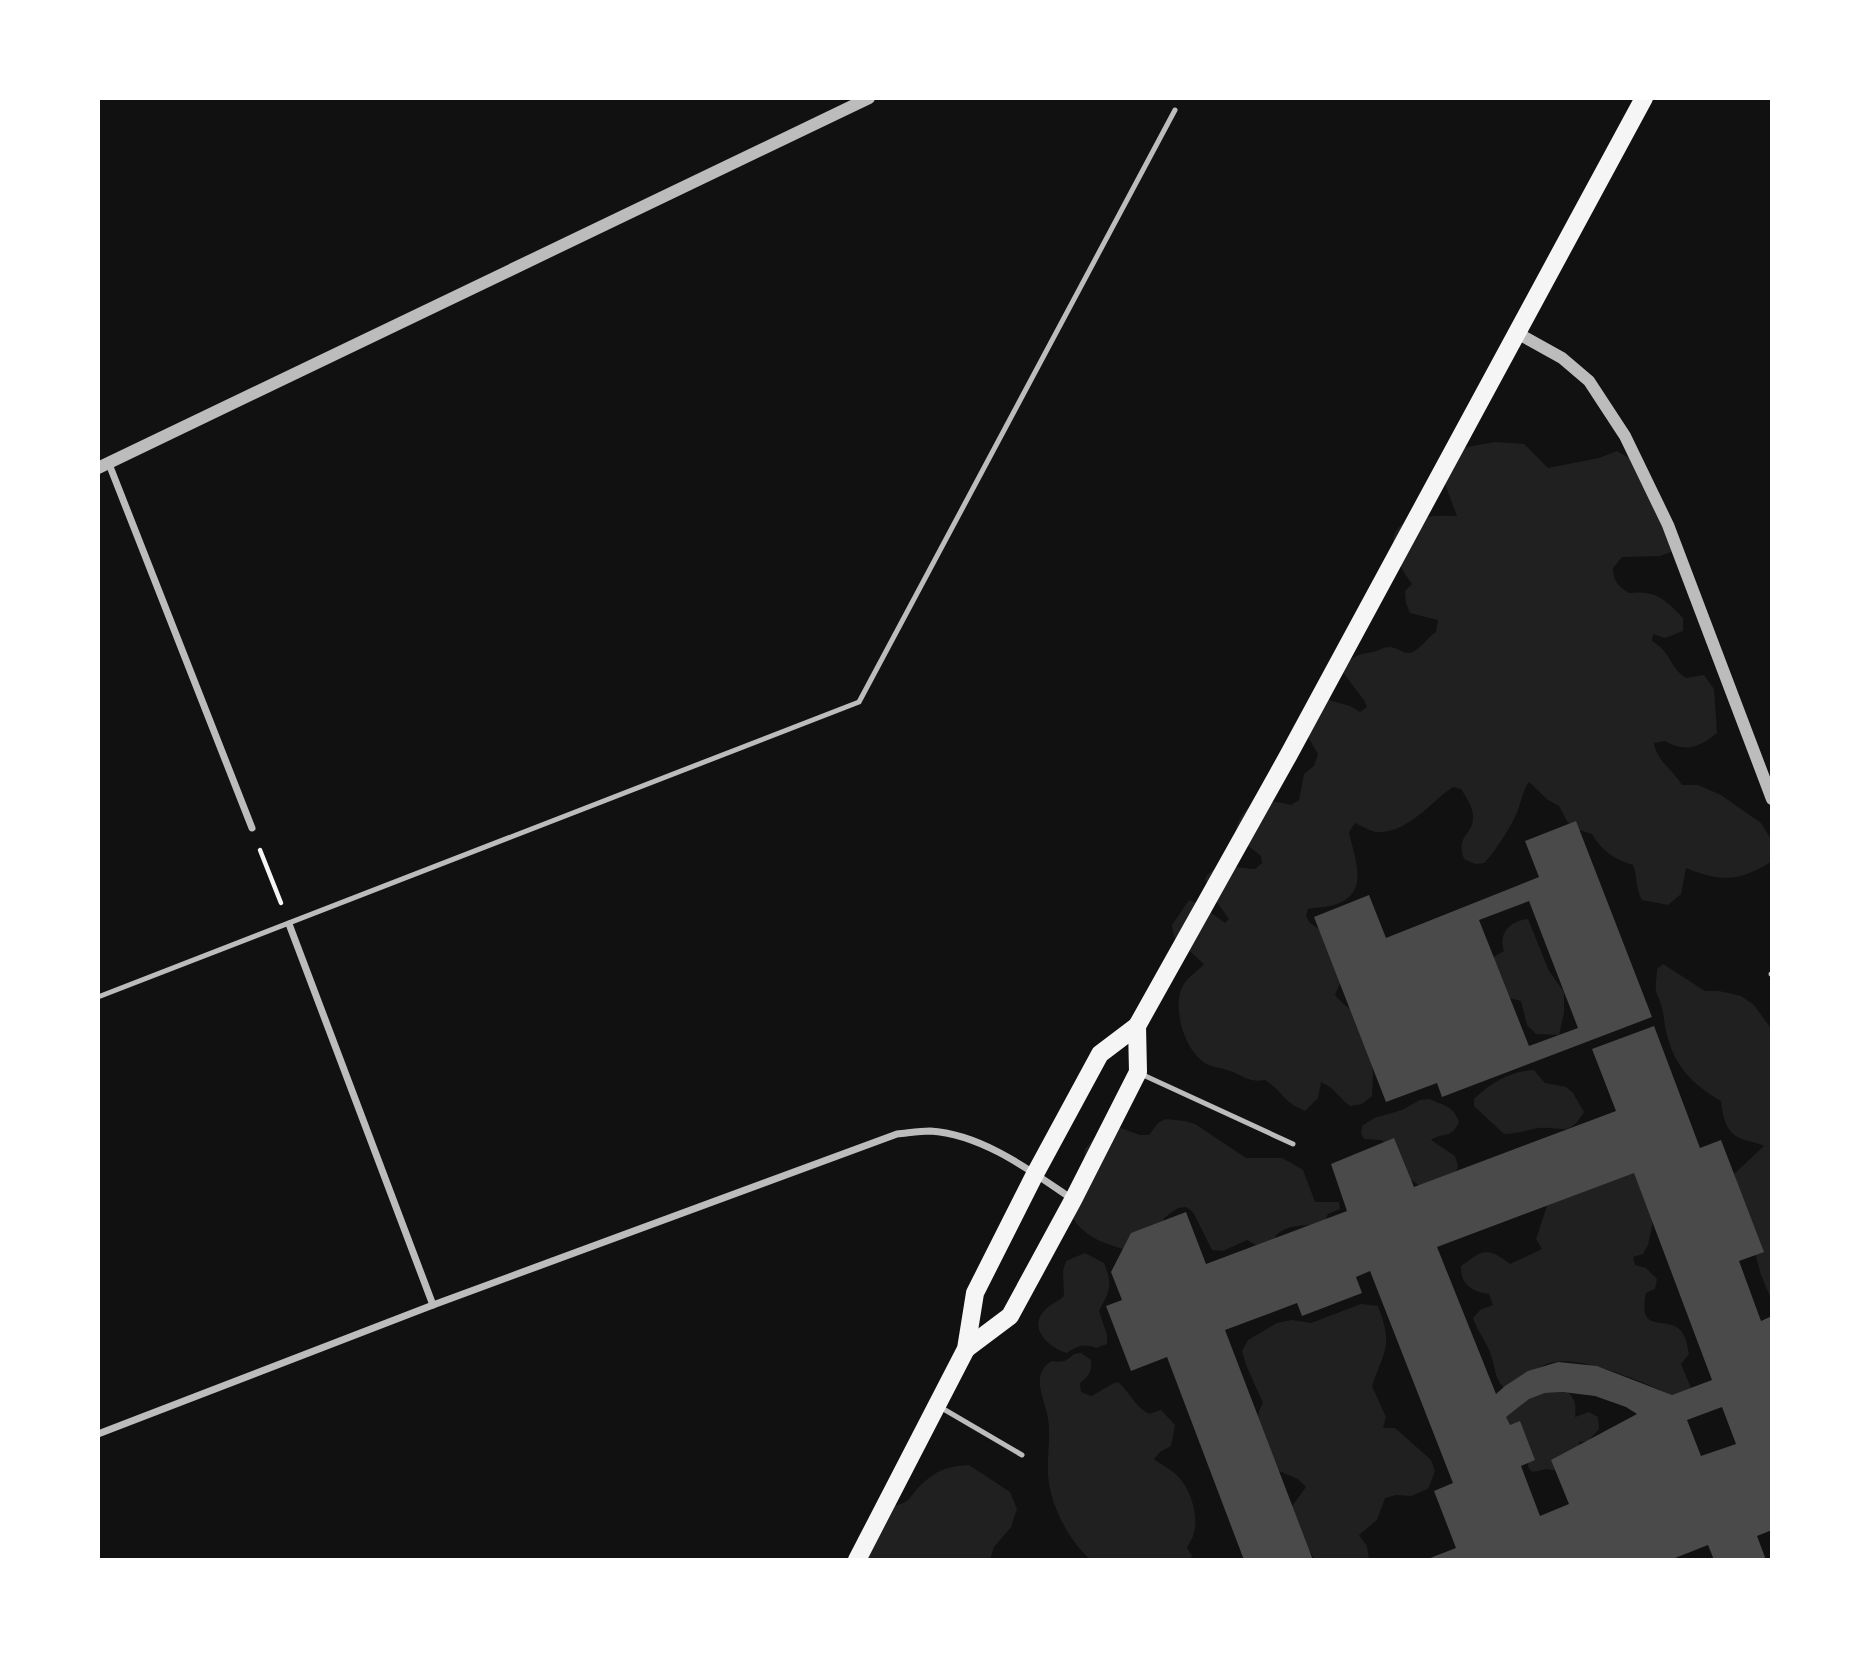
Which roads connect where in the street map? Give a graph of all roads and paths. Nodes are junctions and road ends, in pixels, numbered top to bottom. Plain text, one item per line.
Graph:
1 (869, 98) edge
2 (1644, 98) edge
3 (1175, 110) dead end
4 (1517, 333) junction
5 (104, 466) edge
6 (1772, 799) edge
7 (252, 828) joint
8 (289, 924) junction
9 (98, 997) edge
10 (1137, 1026) junction
11 (1138, 1072) junction
12 (1293, 1144) dead end
13 (1035, 1174) junction
14 (1073, 1200) junction
15 (433, 1305) junction
16 (966, 1349) junction
17 (938, 1406) junction
18 (98, 1434) edge
19 (1022, 1455) dead end
20 (857, 1560) edge

1 - 5 street
2 - 4 main road
3 - 8 lane
4 - 6 street
4 - 10 main road
5 - 7 street
7 - 8 path
8 - 9 lane
8 - 15 street
10 - 11 main road
10 - 13 main road
11 - 12 lane
11 - 14 main road
13 - 14 street
13 - 15 street
13 - 16 main road
14 - 16 main road
15 - 18 street
16 - 17 main road
17 - 19 lane
17 - 20 main road

